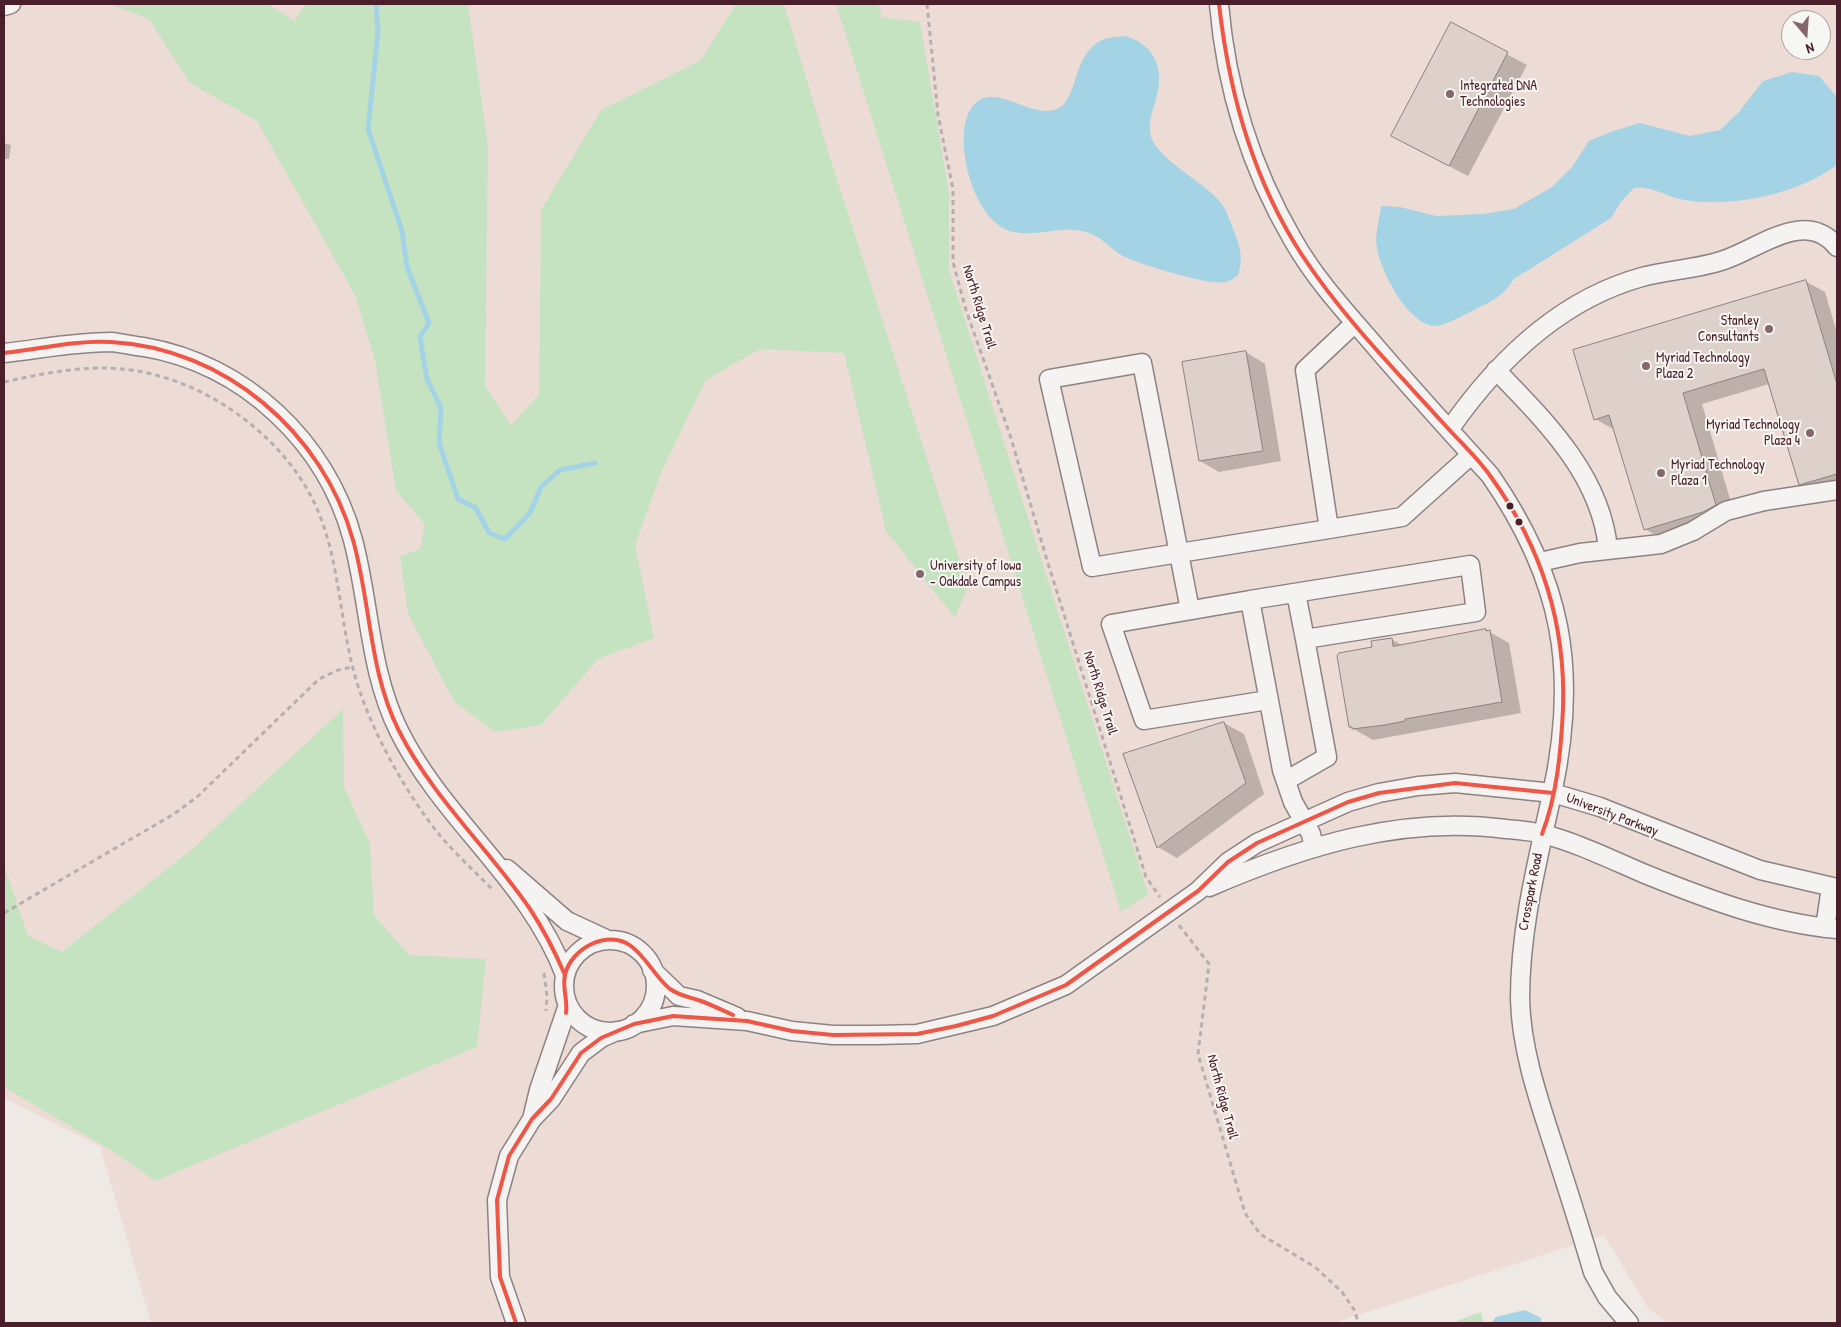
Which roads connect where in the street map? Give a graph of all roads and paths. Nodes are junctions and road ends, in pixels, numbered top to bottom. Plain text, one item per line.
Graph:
1 (11, 4) edge
2 (927, 4) edge
3 (1218, 4) edge
4 (4, 6) edge
5 (1837, 247) edge
6 (1355, 323) junction
7 (4, 353) edge
8 (1496, 370) junction
9 (1449, 430) junction
10 (1471, 455) junction
11 (1837, 490) edge
12 (1330, 529) junction
13 (1608, 550) junction
14 (1178, 553) junction
15 (1540, 562) junction
16 (1296, 593) junction
17 (1250, 600) junction
18 (1190, 610) junction
19 (1305, 639) junction
20 (353, 667) dead end
21 (1268, 700) junction
22 (1287, 780) junction
23 (1552, 793) junction
24 (1302, 821) junction
25 (1543, 834) junction
26 (1314, 848) junction
27 (489, 855) junction
28 (1834, 887) edge
29 (1198, 891) junction
30 (1169, 912) junction
31 (4, 913) edge
32 (1831, 928) edge
33 (608, 940) junction
34 (652, 970) junction
35 (565, 975) junction
36 (568, 1005) junction
37 (747, 1021) junction
38 (634, 1024) junction
39 (617, 1031) junction
40 (532, 1119) junction
41 (516, 1323) edge
42 (1358, 1323) edge
43 (1629, 1323) edge

1 - 4 street
2 - 30 path, North Ridge Trail
3 - 6 street, Crosspark Road
5 - 8 street
6 - 9 street, Crosspark Road
6 - 12 street
7 - 27 street
8 - 9 street
8 - 13 street
9 - 10 street, Crosspark Road
10 - 12 street
10 - 15 street, Crosspark Road
11 - 13 street
12 - 14 street
13 - 15 street
14 - 14 street
14 - 18 street
15 - 23 street, Crosspark Road
16 - 17 street
16 - 19 street
16 - 19 street
17 - 18 street
17 - 21 street
18 - 21 street
19 - 22 street
20 - 31 path
21 - 22 street
22 - 24 street
23 - 24 street, University Parkway
23 - 25 street, Crosspark Road
23 - 28 street, University Parkway
24 - 26 street
24 - 29 street, University Parkway
25 - 26 street, University Parkway
25 - 32 street, University Parkway
25 - 43 street, Crosspark Road
26 - 29 street, University Parkway
27 - 33 street
27 - 35 street
28 - 32 street
29 - 30 street, University Parkway
30 - 37 street, University Parkway
30 - 42 path, North Ridge Trail
33 - 34 street
33 - 35 street
34 - 37 street, University Parkway
34 - 38 street
35 - 36 street
36 - 39 street
36 - 40 street
37 - 38 street, University Parkway
38 - 39 street
39 - 40 street
40 - 41 street

